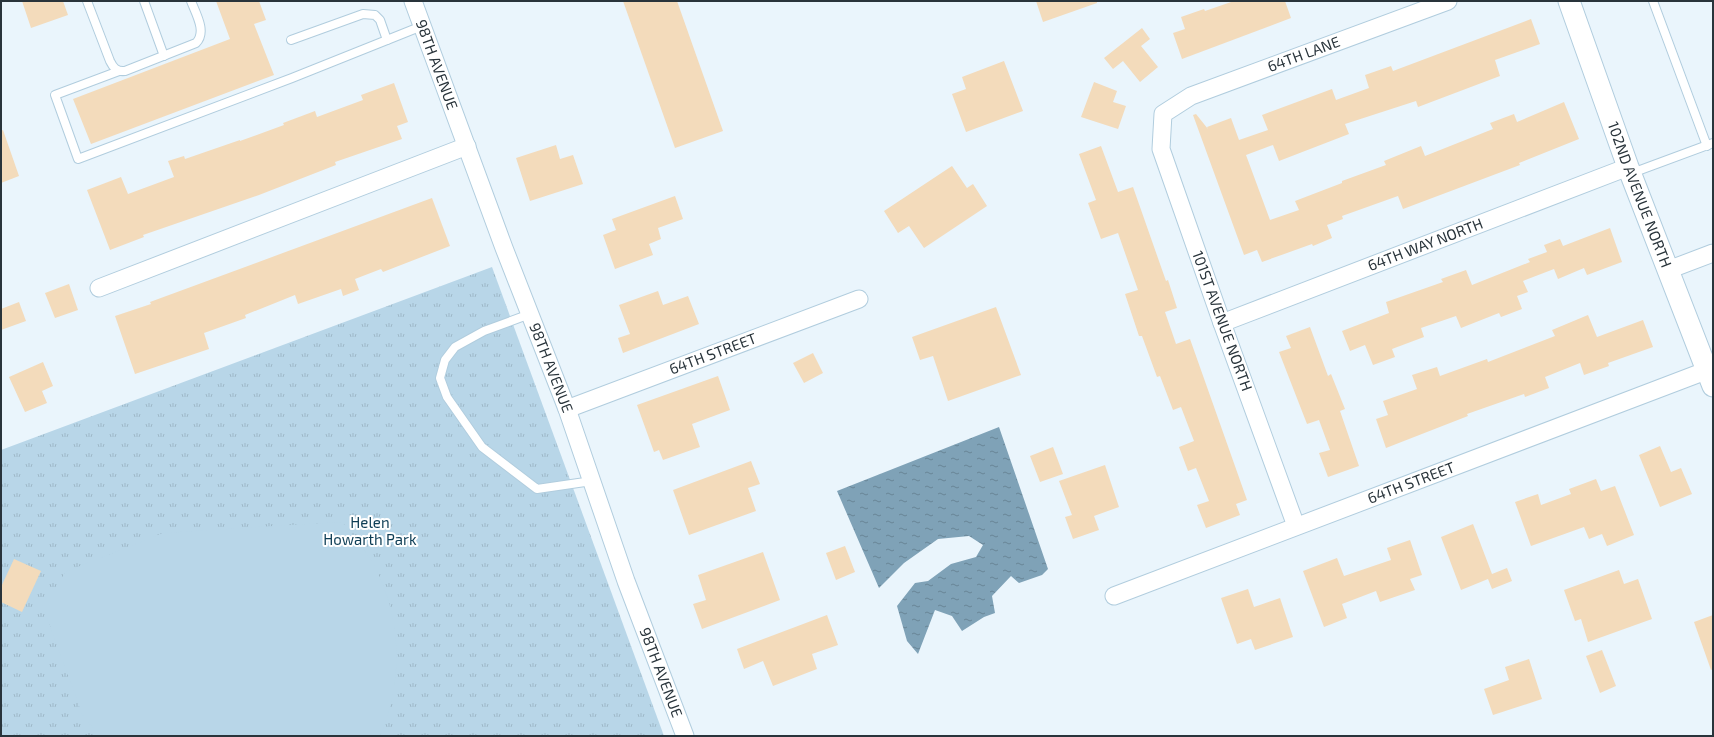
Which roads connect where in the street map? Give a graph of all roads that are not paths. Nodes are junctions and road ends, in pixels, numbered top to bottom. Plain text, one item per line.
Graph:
1 (87, 1) edge
2 (144, 1) edge
3 (191, 1) edge
4 (413, 1) edge
5 (1448, 1) edge
6 (1569, 1) edge
7 (1653, 1) edge
8 (422, 26) junction
9 (290, 40) dead end
10 (387, 40) junction
11 (164, 56) junction
12 (119, 71) junction
13 (1163, 114) joint
14 (1710, 144) edge
15 (467, 146) junction
16 (1630, 170) junction
17 (1713, 253) edge
18 (1668, 270) junction
19 (99, 288) dead end
20 (859, 299) dead end
21 (530, 314) junction
22 (1222, 323) junction
23 (1711, 378) edge
24 (567, 409) junction
25 (592, 481) junction
26 (1296, 526) junction
27 (1114, 596) dead end
28 (685, 736) edge

1 - 12 lane
2 - 11 lane
3 - 11 lane
4 - 8 street, 98TH AVENUE
5 - 13 street, 64TH LANE
6 - 16 street, 102ND AVENUE NORTH
7 - 14 lane
8 - 10 lane
8 - 15 street, 98TH AVENUE
9 - 10 lane
10 - 12 lane
11 - 12 lane
13 - 22 street, 101ST AVENUE NORTH
14 - 16 lane
15 - 19 street
15 - 21 street, 98TH AVENUE
16 - 18 street, 102ND AVENUE NORTH
16 - 22 street, 64TH WAY NORTH
17 - 18 street
18 - 23 street, 102ND AVENUE NORTH
20 - 24 street, 64TH STREET
21 - 24 street, 98TH AVENUE
21 - 25 lane
22 - 26 street, 101ST AVENUE NORTH
23 - 26 street, 64TH STREET
24 - 25 street, 98TH AVENUE
25 - 28 street, 98TH AVENUE
26 - 27 street, 64TH STREET

